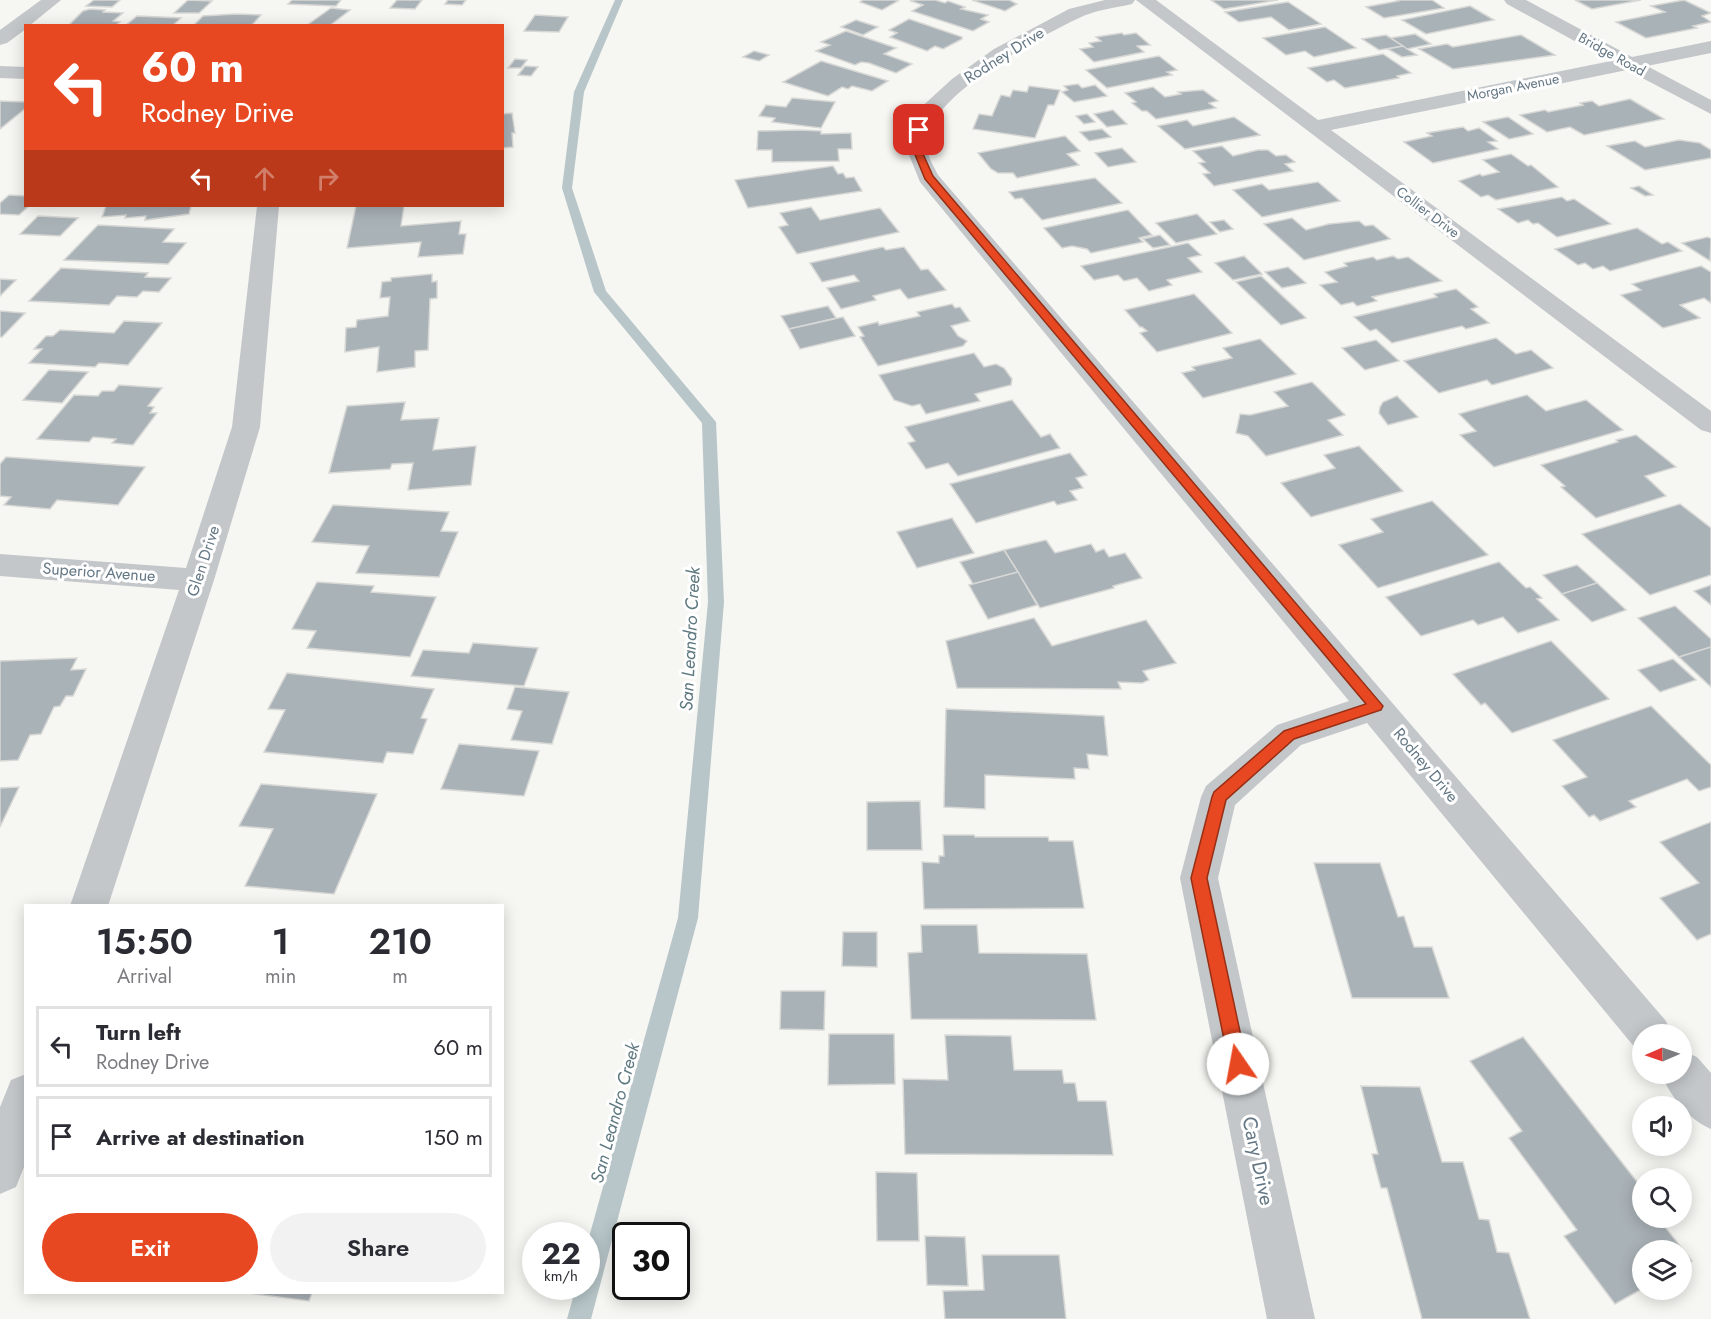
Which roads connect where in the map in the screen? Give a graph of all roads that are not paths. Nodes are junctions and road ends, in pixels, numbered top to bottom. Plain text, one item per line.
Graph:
1 (51, 0) edge
2 (1126, 0) edge
3 (1145, 0) edge
4 (1513, 0) edge
5 (0, 39) edge
6 (1711, 47) edge
7 (1628, 64) junction
8 (0, 72) edge
9 (24, 73) edge
10 (1711, 108) edge
11 (1314, 127) junction
12 (268, 207) edge
13 (1711, 424) edge
14 (0, 565) edge
15 (198, 580) junction
16 (1376, 706) junction
17 (90, 904) edge
18 (1642, 1024) edge
19 (1692, 1084) edge
20 (24, 1101) edge
21 (1711, 1107) edge
22 (0, 1171) edge
23 (1291, 1319) edge

1 - 5 street
2 - 16 street, Rodney Drive
3 - 11 street, Collier Drive
4 - 7 street, Bridge Road
6 - 7 street, Morgan Avenue
7 - 10 street, Bridge Road
7 - 11 street, Morgan Avenue
8 - 9 street
11 - 13 street, Collier Drive
12 - 15 street, Glen Drive
14 - 15 street, Superior Avenue
15 - 17 street, Glen Drive
16 - 18 street, Rodney Drive
16 - 23 street, Cary Drive
19 - 21 street
20 - 22 street

